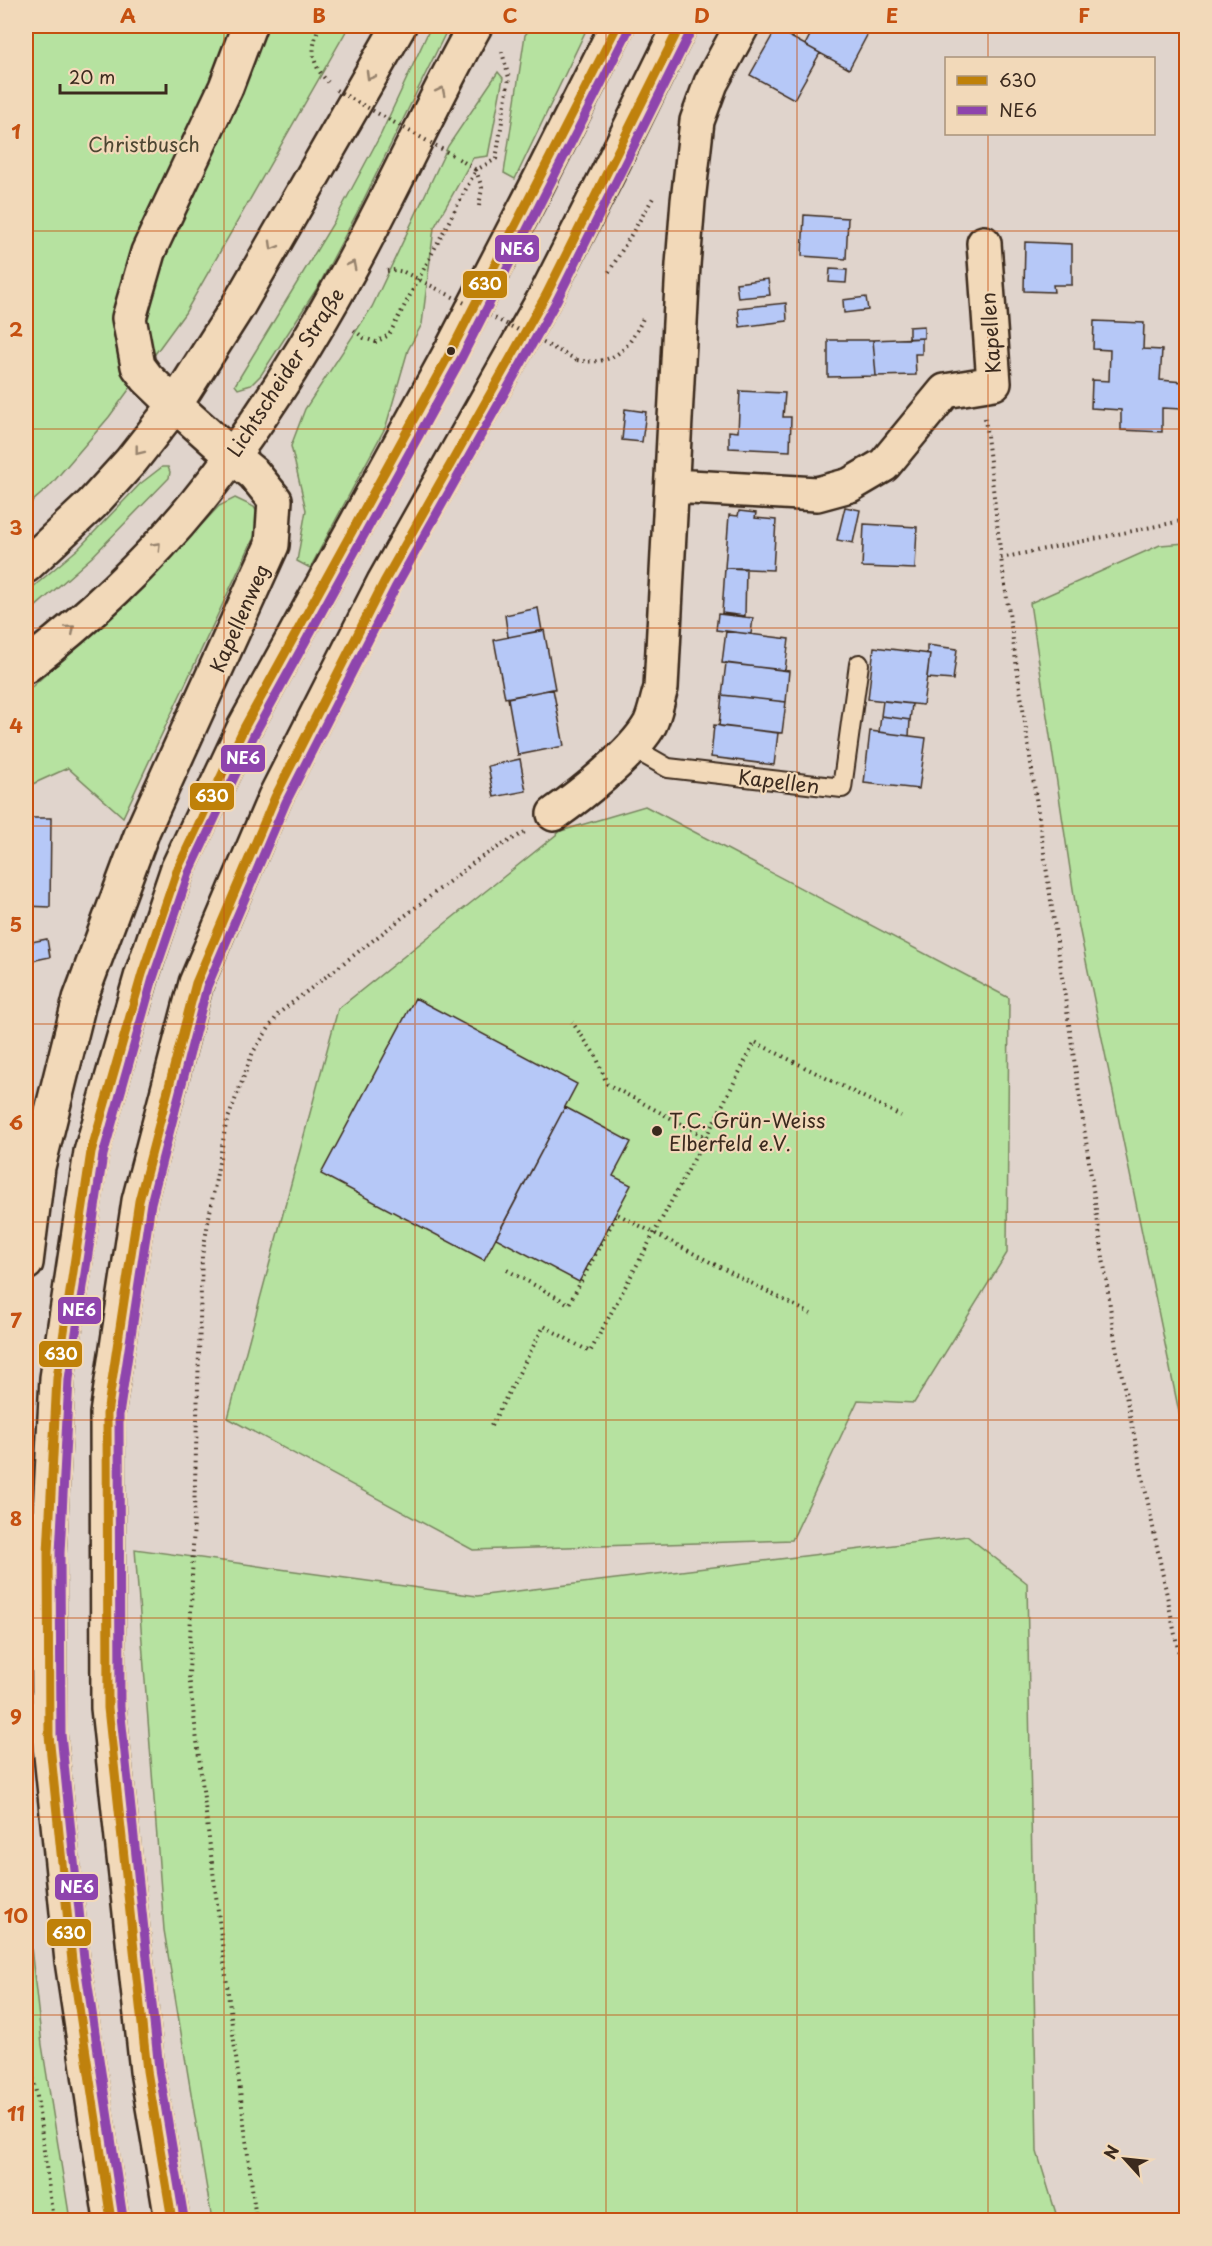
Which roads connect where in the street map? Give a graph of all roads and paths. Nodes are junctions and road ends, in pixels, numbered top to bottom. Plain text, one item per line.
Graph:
1 (249, 26) edge
2 (319, 26) edge
3 (399, 26) edge
4 (475, 26) edge
5 (616, 26) edge
6 (680, 26) edge
7 (742, 26) edge
8 (509, 78) dead end
9 (476, 170) junction
10 (650, 199) dead end
11 (479, 206) dead end
12 (984, 243) dead end
13 (380, 272) dead end
14 (609, 272) dead end
15 (649, 306) dead end
16 (352, 320) dead end
17 (981, 386) junction
18 (175, 405) junction
19 (232, 456) junction
20 (672, 486) junction
21 (1186, 520) edge
22 (1001, 558) junction
23 (26, 566) edge
24 (859, 664) dead end
25 (26, 666) edge
26 (633, 748) junction
27 (554, 814) joint
28 (572, 1022) dead end
29 (901, 1116) dead end
30 (706, 1137) junction
31 (654, 1234) junction
32 (26, 1263) edge
33 (507, 1270) dead end
34 (811, 1314) dead end
35 (490, 1426) dead end
36 (1186, 1682) edge
37 (26, 2043) edge
38 (53, 2220) edge
39 (111, 2220) edge
40 (172, 2220) edge
41 (256, 2220) edge

1 - 18 main road, Kapellenweg
2 - 9 path, bridge
3 -> 18 main road
19 -> 4 main road, Lichtscheider Straße
5 - 39 main road
6 - 40 main road
7 - 20 main road
8 - 9 path
9 - 11 path
9 - 16 path
10 - 14 path
12 - 17 main road, Kapellen
13 - 15 path, bridge
17 - 20 main road, Kapellen
17 - 22 path
18 - 19 main road, Kapellenweg
18 -> 23 main road
25 -> 19 main road, Lichtscheider Straße
19 - 32 main road, Kapellenweg
20 - 26 main road
21 - 22 path
22 - 36 path
24 - 26 lane, Kapellen
26 - 27 main road
27 - 41 path
28 - 30 path
29 - 30 path
30 - 31 path
31 - 33 path
31 - 34 path
31 - 35 path
37 - 38 path

